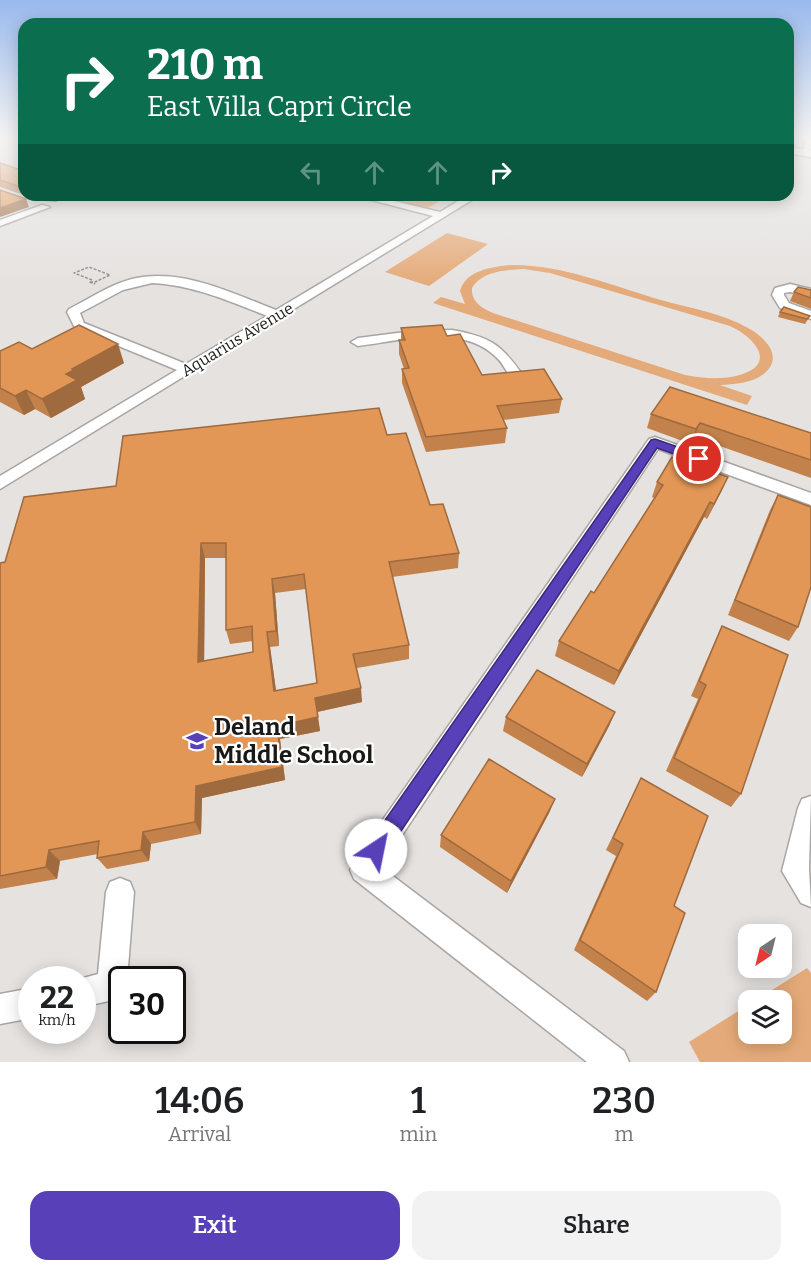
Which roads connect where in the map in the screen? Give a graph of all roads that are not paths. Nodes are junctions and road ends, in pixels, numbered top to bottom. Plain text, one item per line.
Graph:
1 (382, 201) edge
2 (465, 201) edge
3 (34, 203) dead end
4 (441, 215) junction
5 (0, 223) edge
6 (811, 293) edge
7 (277, 315) junction
8 (811, 315) edge
9 (358, 342) dead end
10 (187, 369) junction
11 (517, 377) edge
12 (0, 483) edge
13 (811, 499) edge
14 (811, 808) edge
15 (120, 892) dead end
16 (811, 893) edge
17 (96, 990) edge
18 (18, 1006) edge
19 (0, 1009) edge
20 (613, 1062) edge

1 - 4 street
2 - 4 street, Aquarius Avenue
3 - 5 street
4 - 7 street, Aquarius Avenue
6 - 8 street
7 - 10 street, Aquarius Avenue
7 - 10 street
9 - 11 street
10 - 12 street, Aquarius Avenue
13 - 20 street
14 - 16 street
15 - 17 street
18 - 19 street

